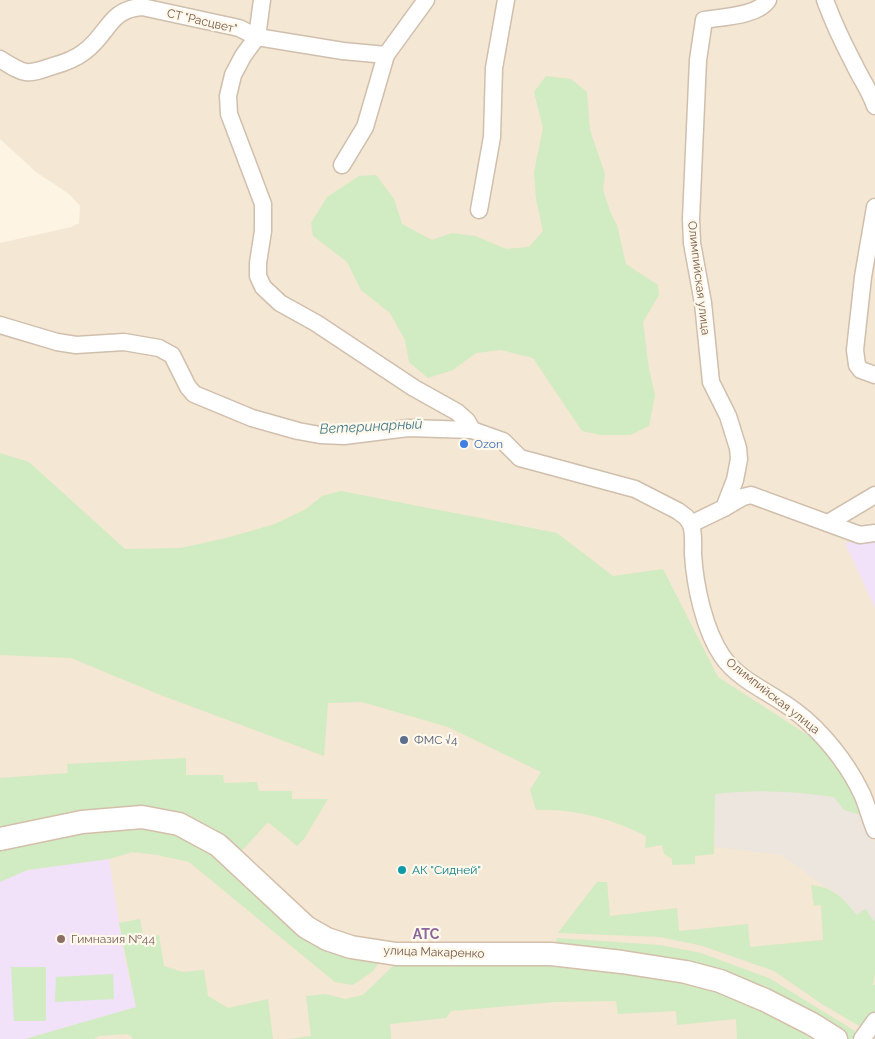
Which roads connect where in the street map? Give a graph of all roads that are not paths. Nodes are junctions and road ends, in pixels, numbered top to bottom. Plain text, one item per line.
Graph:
1 (262, 0) edge
2 (426, 0) edge
3 (506, 0) edge
4 (768, 0) edge
5 (825, 0) edge
6 (257, 37) junction
7 (386, 55) junction
8 (0, 59) edge
9 (875, 106) edge
10 (342, 165) dead end
11 (875, 207) edge
12 (479, 210) dead end
13 (0, 325) edge
14 (875, 375) edge
15 (472, 430) junction
16 (875, 495) edge
17 (724, 508) junction
18 (828, 523) junction
19 (691, 524) junction
20 (875, 533) edge
21 (875, 830) edge
22 (0, 839) edge
23 (875, 1021) edge
24 (836, 1039) edge
25 (862, 1039) edge

1 - 6 street
2 - 7 street
3 - 12 street
4 - 17 street, Олимпийская улица
5 - 9 street
6 - 7 street
6 - 8 street, СТ "Расцвет"
6 - 15 street
7 - 10 street
11 - 14 street
13 - 15 street
15 - 19 street
16 - 18 street
17 - 18 street
17 - 19 street
18 - 20 street
19 - 21 street, Олимпийская улица
22 - 24 street, улица Макаренко
23 - 25 street

